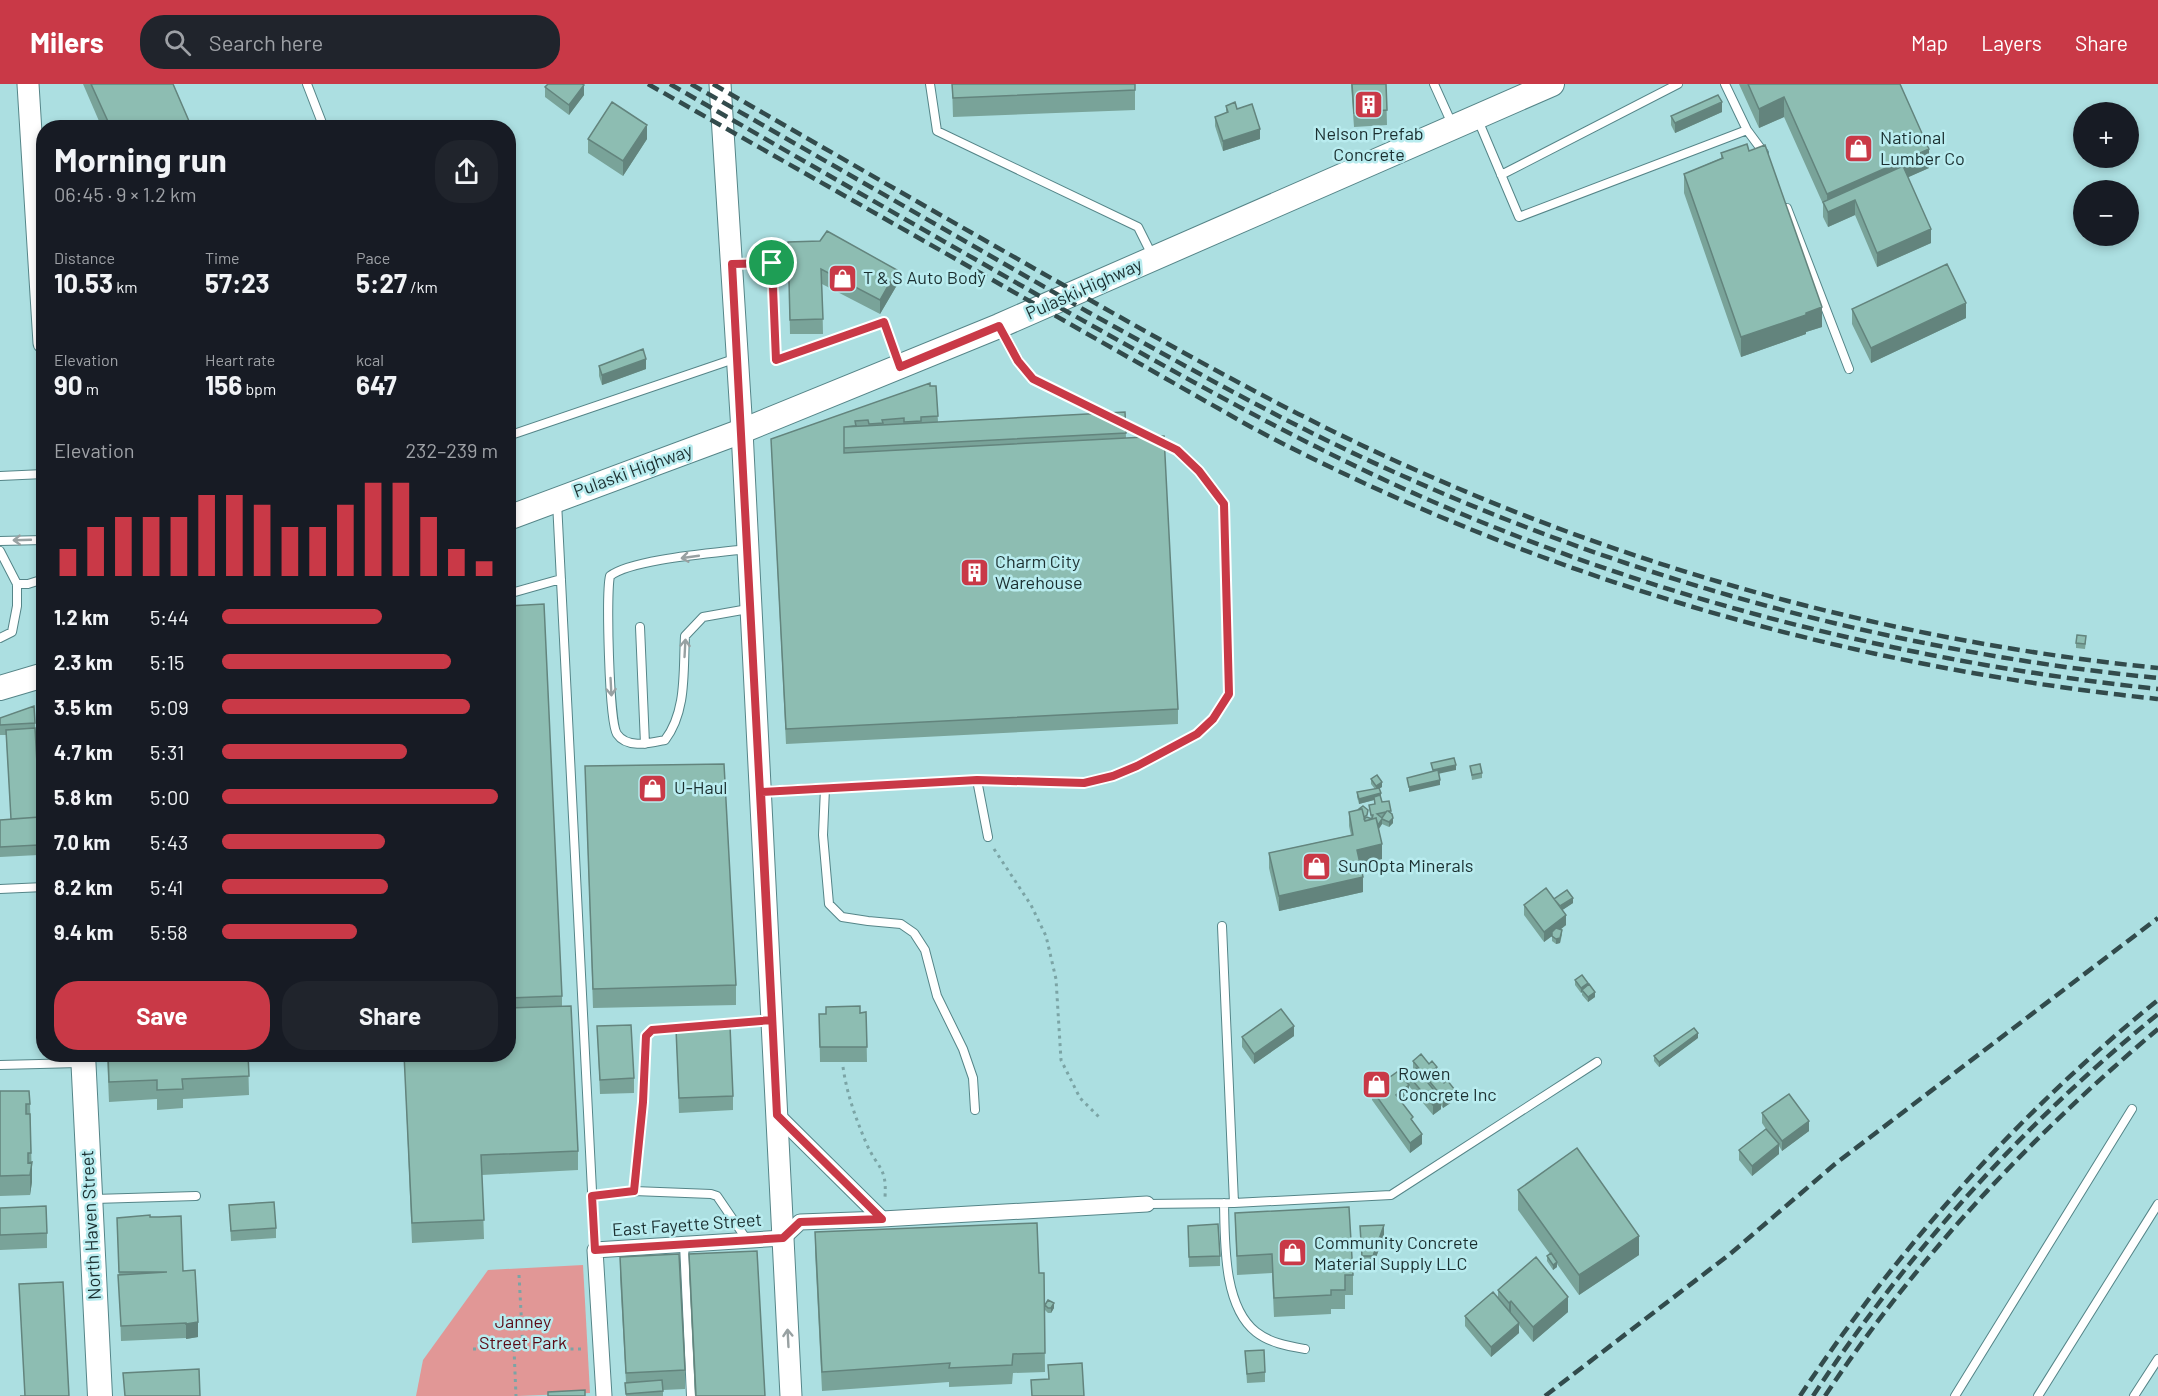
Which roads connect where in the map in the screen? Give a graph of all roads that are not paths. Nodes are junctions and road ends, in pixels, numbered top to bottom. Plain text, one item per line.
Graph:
1 (28, 84) edge
2 (307, 84) edge
3 (720, 84) edge
4 (930, 84) edge
5 (1434, 84) edge
6 (1552, 84) edge
7 (1678, 84) edge
8 (1725, 84) edge
9 (1477, 117) junction
10 (321, 120) edge
11 (1454, 127) junction
12 (1747, 130) junction
13 (1768, 159) edge
14 (1501, 175) junction
15 (1785, 203) edge
16 (36, 214) edge
17 (1154, 259) junction
18 (732, 264) junction
19 (999, 326) junction
20 (738, 358) junction
21 (900, 367) junction
22 (1849, 369) dead end
23 (742, 431) junction
24 (516, 433) edge
25 (36, 474) edge
26 (0, 476) edge
27 (556, 500) junction
28 (516, 515) edge
29 (36, 540) edge
30 (0, 541) edge
31 (748, 549) junction
32 (0, 551) edge
33 (561, 579) junction
34 (36, 582) edge
35 (17, 584) junction
36 (516, 592) edge
37 (751, 609) junction
38 (640, 627) dead end
39 (0, 638) edge
40 (36, 677) edge
41 (0, 688) edge
42 (645, 744) junction
43 (977, 780) junction
44 (825, 788) junction
45 (761, 792) junction
46 (988, 837) road end
47 (36, 887) edge
48 (0, 889) edge
49 (1222, 926) dead end
50 (772, 1020) junction
51 (42, 1062) edge
52 (83, 1062) edge
53 (1597, 1062) dead end
54 (0, 1065) edge
55 (2132, 1109) dead end
56 (975, 1110) dead end
57 (777, 1115) junction
58 (634, 1191) junction
59 (196, 1196) dead end
60 (592, 1196) junction
61 (90, 1199) junction
62 (1224, 1203) junction
63 (1234, 1203) junction
64 (1147, 1204) joint
65 (2158, 1204) edge
66 (882, 1219) junction
67 (783, 1238) junction
68 (747, 1240) junction
69 (684, 1244) junction
70 (595, 1250) junction
71 (1305, 1349) dead end
72 (2158, 1359) edge
73 (100, 1396) edge
74 (604, 1396) edge
75 (691, 1396) edge
76 (791, 1396) edge
77 (1955, 1396) edge
78 (2038, 1396) edge
79 (2134, 1396) edge

1 - 16 street
2 - 10 lane
3 - 18 street
4 - 17 lane
5 - 11 lane
6 - 9 main road, Pulaski Highway
7 - 14 lane
8 - 12 lane
9 - 11 main road, Pulaski Highway
9 - 14 lane
11 - 17 main road, Pulaski Highway
12 - 13 lane
12 - 14 lane
15 - 22 lane
17 - 19 main road, Pulaski Highway
18 - 20 street
18 - 21 lane
19 - 21 main road, Pulaski Highway
19 - 43 lane
20 - 23 street
20 - 24 lane
21 - 23 main road, Pulaski Highway
23 - 27 main road, Pulaski Highway
23 - 31 street
25 - 26 lane
27 - 28 main road, Pulaski Highway
27 - 33 lane
29 -> 30 lane
31 - 37 street
31 -> 42 lane
32 - 35 lane
33 - 36 lane
33 - 60 lane
34 - 35 lane
35 - 39 lane
42 -> 37 lane
37 - 45 street
38 - 42 lane
40 - 41 main road
43 - 44 lane
43 - 46 lane
44 - 45 lane
44 - 56 lane
45 - 50 street
47 - 48 lane
49 - 63 lane
50 - 57 street
50 - 58 lane
51 - 54 lane
52 - 61 main road, North Haven Street
53 - 63 lane
55 - 77 lane
57 - 66 street
57 - 67 street
58 - 60 lane
58 - 68 lane
59 - 61 lane
60 - 70 lane
61 - 73 main road, North Haven Street
62 - 63 lane
62 - 64 lane
62 - 71 lane
64 - 66 street, East Fayette Street
65 - 78 lane
66 - 67 street, East Fayette Street
67 - 68 street, East Fayette Street
76 -> 67 street
68 - 69 street, East Fayette Street
69 - 70 street, East Fayette Street
69 - 75 lane
70 - 74 street
72 - 79 lane

